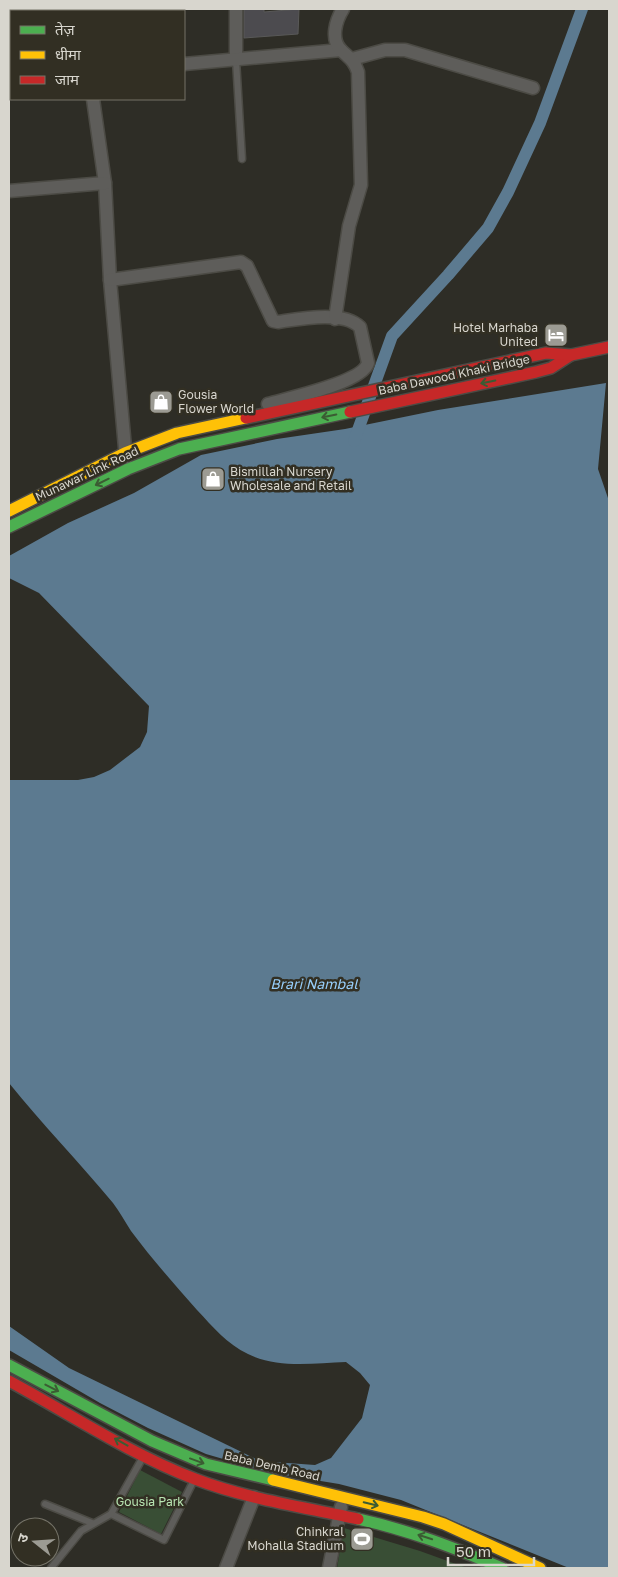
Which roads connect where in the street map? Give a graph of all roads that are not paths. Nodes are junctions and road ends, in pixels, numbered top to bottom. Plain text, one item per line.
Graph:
1 (236, 9) edge
2 (343, 9) edge
3 (341, 50) junction
4 (352, 59) junction
5 (236, 60) junction
6 (185, 64) edge
7 (532, 88) dead end
8 (92, 100) edge
9 (242, 159) dead end
10 (105, 183) junction
11 (9, 191) edge
12 (110, 280) junction
13 (335, 319) junction
14 (609, 347) edge
15 (571, 355) junction
16 (171, 435) junction
17 (179, 449) joint
18 (126, 453) junction
19 (128, 469) junction
20 (9, 511) edge
21 (9, 527) edge
22 (9, 1365) edge
23 (9, 1382) edge
24 (152, 1441) junction
25 (144, 1455) junction
26 (195, 1479) junction
27 (254, 1497) junction
28 (342, 1497) junction
29 (45, 1504) dead end
30 (111, 1514) junction
31 (340, 1514) junction
32 (92, 1523) junction
33 (51, 1568) edge
34 (226, 1568) edge
35 (329, 1568) edge
36 (502, 1568) edge
37 (540, 1568) edge

1 - 5 street
2 - 3 street
3 - 4 street
3 - 5 street
4 - 7 street
4 - 13 street
5 - 6 street
5 - 9 lane
8 - 10 street
10 - 11 street
10 - 12 street
12 - 13 street
12 - 18 street
13 - 16 street
14 - 15 main road
15 - 16 main road, Baba Dawood Khaki Bridge
15 -> 17 main road, Baba Dawood Khaki Bridge
16 - 18 main road, Munawar Link Road
17 - 19 main road, Munawar Link Road
18 - 19 street
18 - 20 main road, Munawar Link Road
19 -> 21 main road, Munawar Link Road
22 -> 24 main road, Baba Demb Road
25 -> 23 main road
24 - 25 lane
24 -> 28 main road, Baba Demb Road
25 - 26 main road
25 - 30 lane
26 - 27 main road
26 - 30 lane
27 - 31 main road
27 - 34 street
28 - 31 street
28 -> 37 main road, Baba Demb Road
29 - 32 lane
30 - 32 lane
31 - 35 street
36 -> 31 main road
32 - 33 lane

